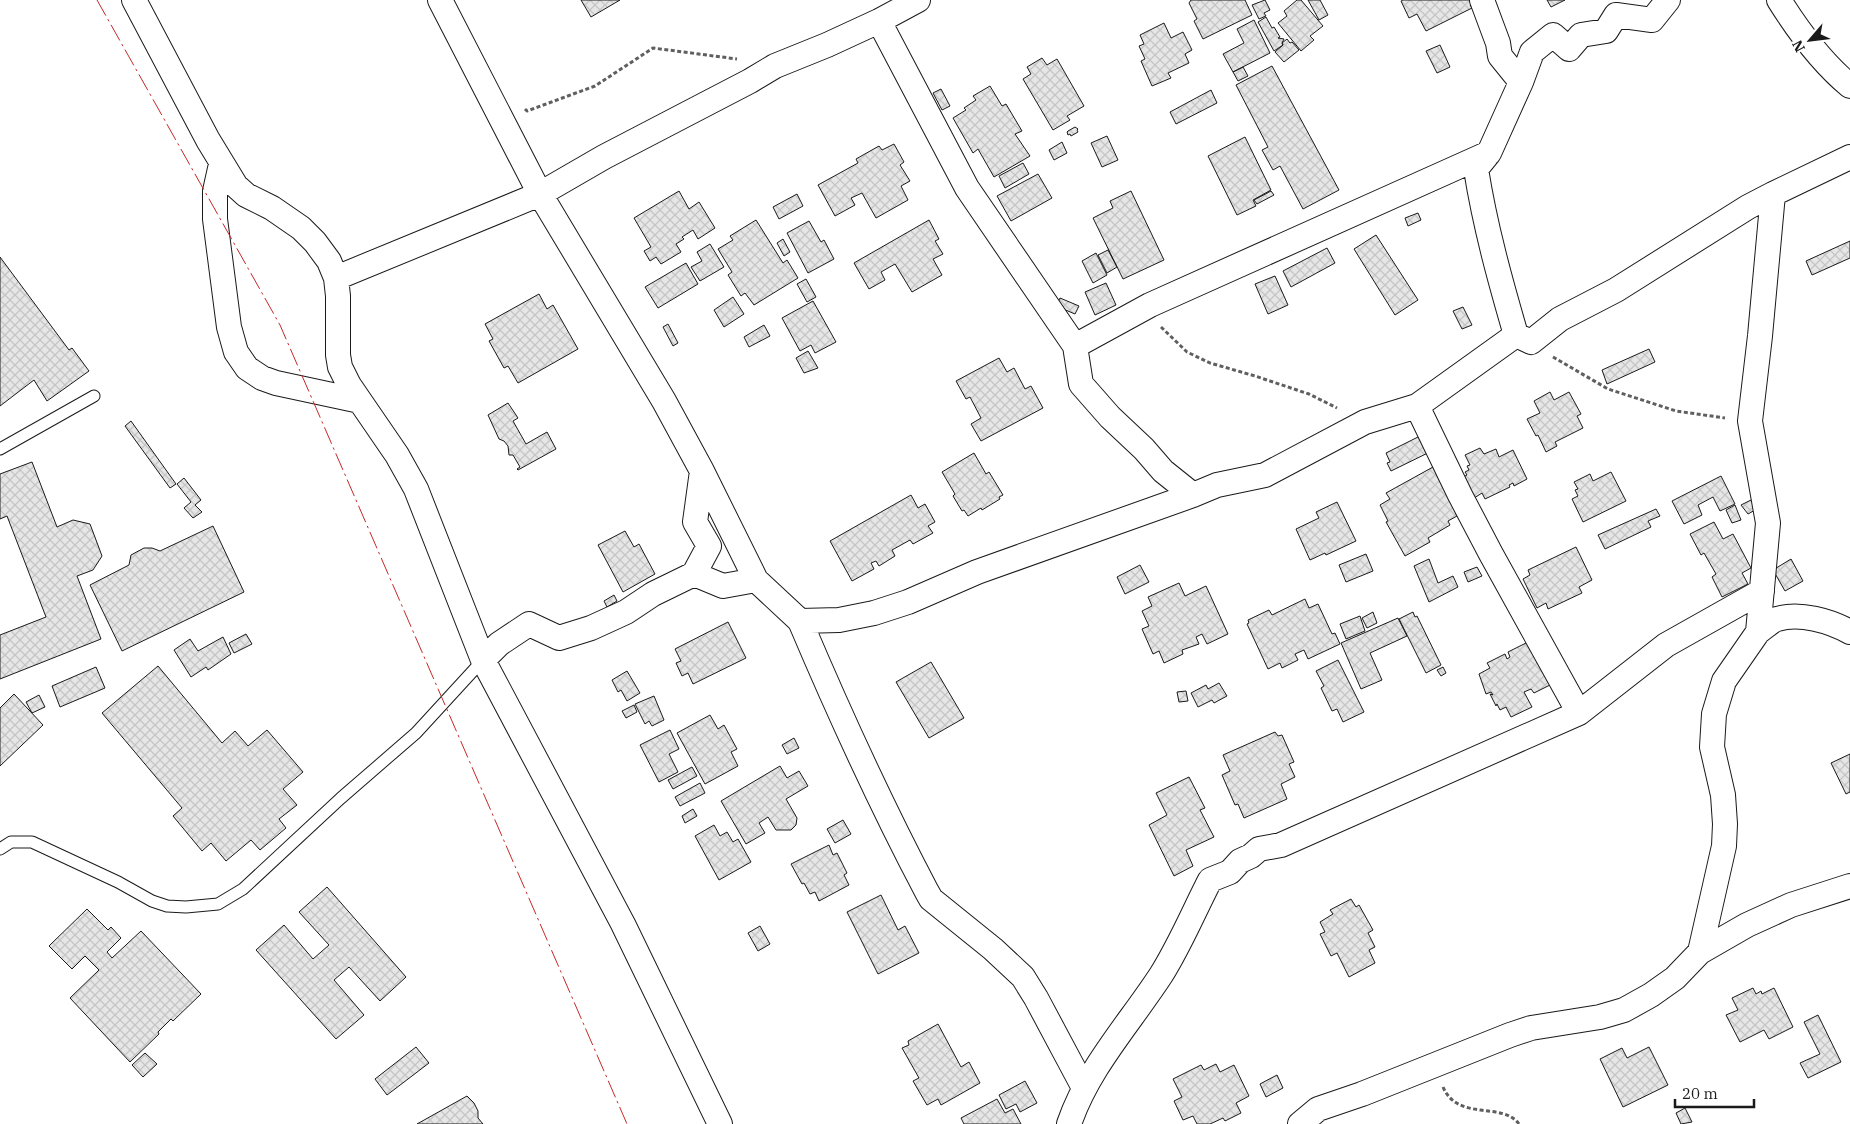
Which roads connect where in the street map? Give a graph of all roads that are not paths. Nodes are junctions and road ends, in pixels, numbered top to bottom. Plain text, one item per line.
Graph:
1 (134, 0) edge
2 (440, 0) edge
3 (918, 0) edge
4 (1482, 0) edge
5 (1668, 0) edge
6 (1779, 0) edge
7 (879, 21) junction
8 (1521, 82) junction
9 (1850, 86) edge
10 (1489, 153) junction
11 (1850, 157) edge
12 (221, 164) junction
13 (540, 194) junction
14 (1773, 194) junction
15 (336, 278) junction
16 (1523, 338) junction
17 (1075, 346) junction
18 (94, 396) dead end
19 (360, 401) junction
20 (1417, 406) junction
21 (0, 449) edge
22 (702, 472) junction
23 (1193, 495) junction
24 (694, 574) junction
25 (756, 580) junction
26 (1762, 591) junction
27 (800, 620) junction
28 (1758, 632) junction
29 (1850, 632) edge
30 (483, 660) junction
31 (1579, 713) junction
32 (0, 849) edge
33 (1850, 886) edge
34 (1700, 952) junction
35 (1084, 1088) junction
36 (720, 1124) edge
37 (1069, 1124) edge
38 (1300, 1124) edge

1 - 12 street
2 - 13 street
3 - 7 street
4 - 8 street
5 - 8 street
6 - 9 street
7 - 13 street
7 - 17 street
8 - 10 street
10 - 16 street
10 - 17 street
11 - 14 street
12 - 15 street
12 - 19 street
13 - 15 street
13 - 22 street
14 - 16 street
14 - 26 street
15 - 19 street
16 - 20 street
17 - 23 street
18 - 21 lane
19 - 30 street
20 - 23 street
20 - 31 street
22 - 24 street
22 - 25 street
23 - 27 street
24 - 25 street
24 - 30 street
25 - 27 street
26 - 28 street
26 - 31 street
27 - 35 street
28 - 29 street
28 - 34 street
30 - 32 lane
30 - 36 street
31 - 35 street
33 - 34 street
34 - 38 street
35 - 37 street

